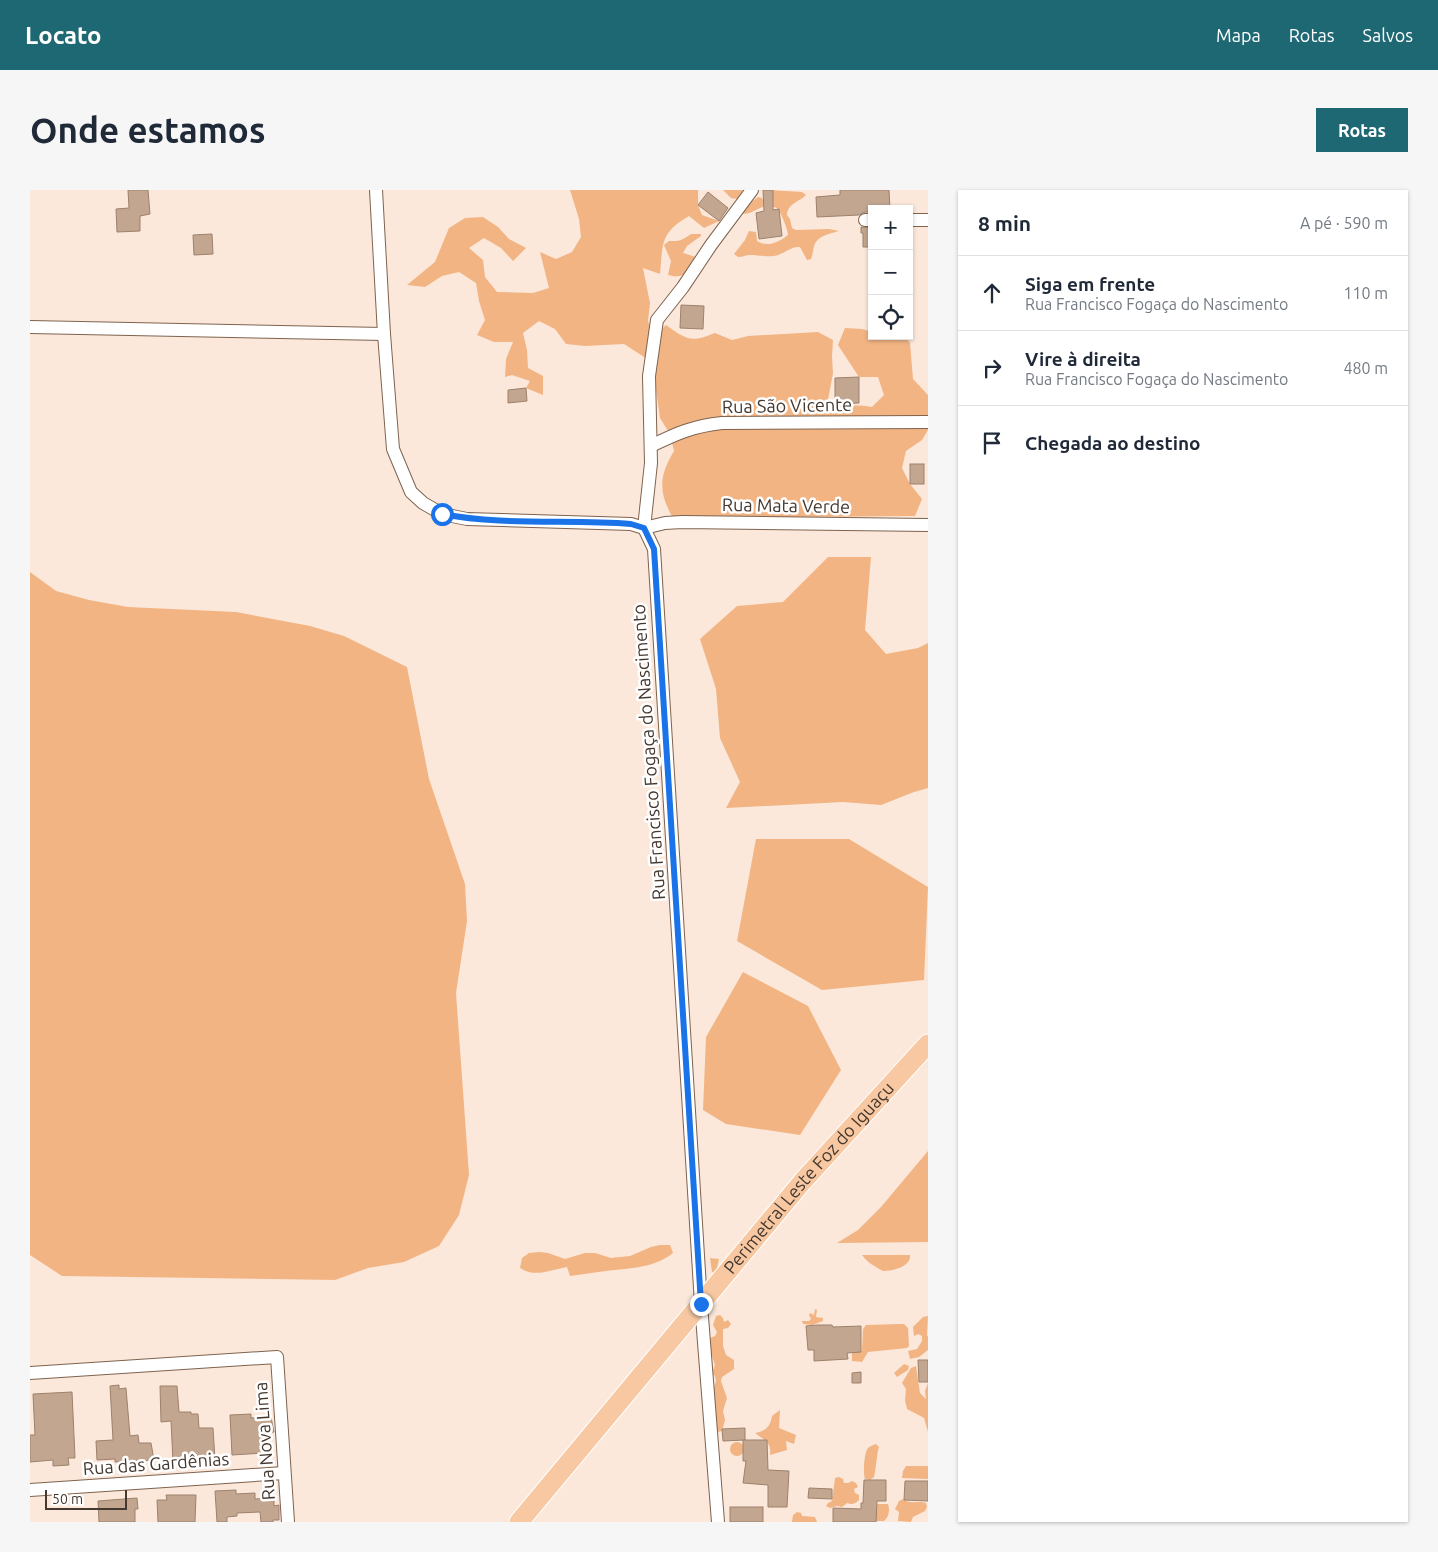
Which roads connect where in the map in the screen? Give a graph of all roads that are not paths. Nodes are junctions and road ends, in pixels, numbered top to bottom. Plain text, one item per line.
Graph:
1 (376, 190) edge
2 (752, 190) edge
3 (913, 220) edge
4 (928, 220) edge
5 (30, 327) edge
6 (384, 334) junction
7 (928, 422) edge
8 (651, 446) junction
9 (928, 525) edge
10 (644, 528) junction
11 (928, 1044) edge
12 (701, 1304) junction
13 (30, 1373) edge
14 (284, 1473) junction
15 (30, 1490) edge
16 (288, 1522) edge
17 (519, 1522) edge
18 (718, 1522) edge

1 - 6 street
2 - 8 street
3 - 4 street
5 - 6 street
6 - 10 street
7 - 8 street, Rua São Vicente
8 - 10 street
9 - 10 street, Rua Mata Verde
10 - 12 street, Rua Francisco Fogaça do Nascimento
11 - 12 highway, Perimetral Leste Foz do Iguaçu
12 - 17 highway, Perimetral Leste Foz do Iguaçu
12 - 18 street, Rua Francisco Fogaça do Nascimento
13 - 14 street, Rua Nova Lima
14 - 15 street, Rua das Gardênias
14 - 16 street, Rua Nova Lima

